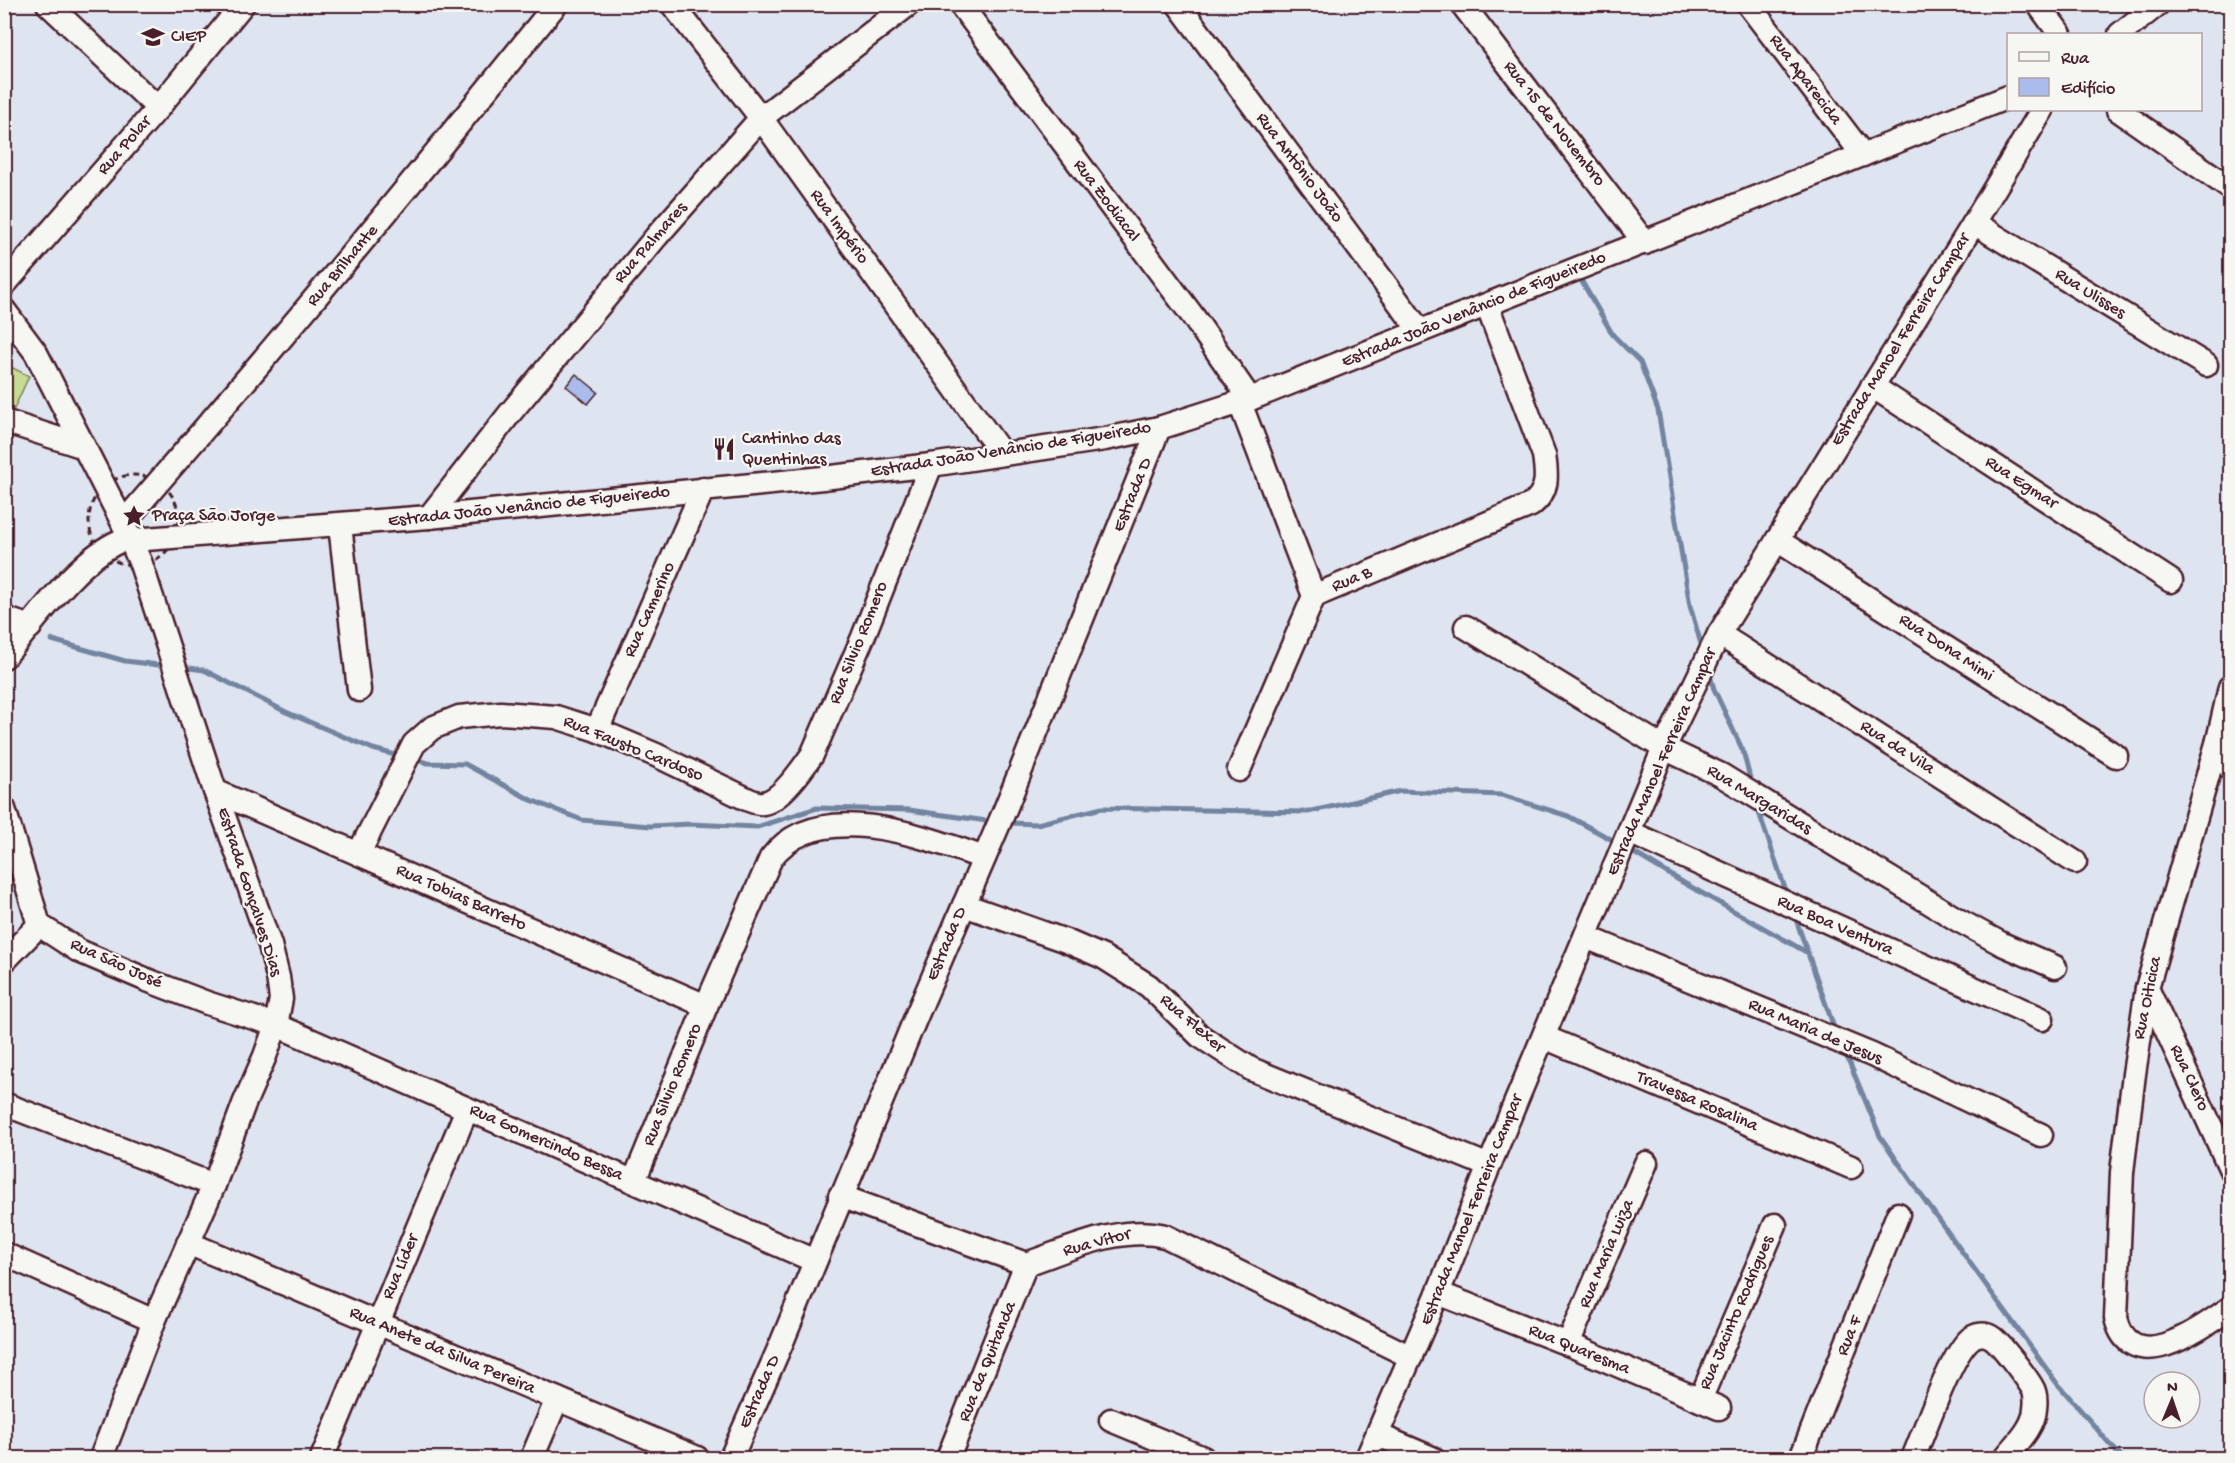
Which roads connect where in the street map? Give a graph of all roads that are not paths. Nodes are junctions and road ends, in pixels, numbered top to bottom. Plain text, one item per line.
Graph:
1 (48, 4) edge
2 (243, 4) edge
3 (556, 4) edge
4 (672, 4) edge
5 (909, 4) edge
6 (960, 4) edge
7 (1178, 4) edge
8 (1462, 4) edge
9 (1748, 4) edge
10 (2038, 4) edge
11 (2158, 4) edge
12 (2059, 33) edge
13 (2121, 33) edge
14 (2007, 97) edge
15 (158, 108) junction
16 (2041, 111) edge
17 (2119, 111) edge
18 (761, 118) junction
19 (1863, 155) junction
20 (2230, 188) edge
21 (1974, 223) junction
22 (1645, 243) junction
23 (4, 285) edge
24 (1487, 305) junction
25 (4, 310) edge
26 (1420, 331) junction
27 (2206, 365) dead end
28 (1872, 386) junction
29 (1245, 401) junction
30 (4, 421) edge
31 (1159, 428) junction
32 (84, 447) junction
33 (1002, 454) junction
34 (931, 465) junction
35 (703, 489) junction
36 (429, 517) junction
37 (340, 525) junction
38 (127, 531) junction
39 (1777, 540) junction
40 (2170, 581) dead end
41 (1314, 596) junction
42 (4, 618) edge
43 (30, 627) junction
44 (1466, 627) dead end
45 (1718, 637) junction
46 (4, 657) edge
47 (2230, 687) edge
48 (359, 690) dead end
49 (597, 730) junction
50 (2218, 740) junction
51 (1664, 748) junction
52 (2116, 756) dead end
53 (2230, 768) edge
54 (1239, 770) dead end
55 (215, 791) junction
56 (763, 803) joint
57 (4, 809) edge
58 (1629, 832) junction
59 (986, 852) junction
60 (359, 853) junction
61 (2075, 862) dead end
62 (964, 905) junction
63 (39, 925) junction
64 (1586, 937) junction
65 (4, 961) edge
66 (2055, 968) dead end
67 (2147, 988) junction
68 (706, 1006) junction
69 (2042, 1019) dead end
70 (276, 1025) junction
71 (1544, 1037) junction
72 (4, 1104) edge
73 (467, 1108) junction
74 (2041, 1135) dead end
75 (1646, 1163) dead end
76 (1490, 1166) junction
77 (1851, 1167) dead end
78 (2230, 1168) edge
79 (634, 1181) junction
80 (213, 1185) junction
81 (840, 1196) junction
82 (1898, 1214) dead end
83 (1775, 1226) dead end
84 (188, 1243) junction
85 (4, 1254) edge
86 (815, 1261) junction
87 (1026, 1264) junction
88 (1438, 1293) junction
89 (2230, 1308) edge
90 (154, 1321) junction
91 (378, 1323) junction
92 (1568, 1344) junction
93 (1411, 1357) junction
94 (557, 1399) junction
95 (1709, 1404) joint
96 (1111, 1420) dead end
97 (1378, 1435) junction
98 (109, 1456) edge
99 (321, 1458) edge
100 (532, 1458) edge
101 (697, 1458) edge
102 (731, 1458) edge
103 (948, 1458) edge
104 (1203, 1458) edge
105 (1367, 1458) edge
106 (1432, 1458) edge
107 (1801, 1458) edge
108 (1914, 1458) edge
109 (2005, 1458) edge

1 - 15 street
2 - 15 street, Rua Polar
3 - 38 street, Rua Brilhante
4 - 18 street, Rua Império
5 - 18 street, Rua Palmares
6 - 29 street, Rua Zodiacal
7 - 26 street, Rua Antônio João
8 - 22 street, Rua 15 de Novembro
9 - 19 street, Rua Aparecida
10 - 12 street
11 - 13 street
14 - 19 street, Estrada João Venâncio de Figueiredo
15 - 23 street, Rua Polar
16 - 21 street, Estrada Manoel Ferreira Campar
17 - 20 street
18 - 33 street, Rua Império
18 - 36 street, Rua Palmares
19 - 22 street, Estrada João Venâncio de Figueiredo
21 - 27 street, Rua Ulisses
21 - 28 street, Estrada Manoel Ferreira Campar
22 - 24 street, Estrada João Venâncio de Figueiredo
24 - 26 street, Estrada João Venâncio de Figueiredo
24 - 41 street, Rua B
25 - 32 street, Estrada Gonçalves Dias
26 - 29 street, Estrada João Venâncio de Figueiredo
28 - 39 street, Estrada Manoel Ferreira Campar
28 - 40 street, Rua Egmar
29 - 31 street, Estrada João Venâncio de Figueiredo
29 - 41 street, Rua Zodiacal
30 - 32 street
31 - 33 street, Estrada João Venâncio de Figueiredo
31 - 59 street, Estrada D
32 - 38 street, Estrada Gonçalves Dias
33 - 34 street, Estrada João Venâncio de Figueiredo
34 - 35 street, Estrada João Venâncio de Figueiredo
34 - 56 street, Rua Silvio Romero
35 - 36 street, Estrada João Venâncio de Figueiredo
35 - 49 street, Rua Camerino
36 - 37 street, Estrada João Venâncio de Figueiredo
37 - 38 street, Estrada João Venâncio de Figueiredo
37 - 48 street
38 - 43 street, Estrada João Venâncio de Figueiredo
38 - 55 street, Estrada Gonçalves Dias
39 - 45 street, Estrada Manoel Ferreira Campar
39 - 52 street, Rua Dona Mimi
41 - 54 street, Rua B
42 - 43 street
43 - 46 street, Estrada João Venâncio de Figueiredo
44 - 51 street, Rua Margaridas
45 - 51 street, Estrada Manoel Ferreira Campar
45 - 61 street, Rua da Vila
47 - 50 street, Rua Oiticica
49 - 56 street, Rua Fausto Cardoso
49 - 60 street, Rua Fausto Cardoso
50 - 53 street
50 - 67 street, Rua Oiticica
51 - 58 street, Estrada Manoel Ferreira Campar
51 - 66 street, Rua Margaridas
55 - 60 street, Rua Tobias Barreto
55 - 70 street, Estrada Gonçalves Dias
57 - 63 street
58 - 64 street, Estrada Manoel Ferreira Campar
58 - 69 street, Rua Boa Ventura
59 - 62 street, Estrada D
59 - 68 street, Rua Silvio Romero
60 - 68 street, Rua Tobias Barreto
62 - 76 street, Rua Flexer
62 - 81 street, Estrada D
63 - 65 street
63 - 70 street, Rua São José
64 - 71 street, Estrada Manoel Ferreira Campar
64 - 74 street, Rua Maria de Jesus
67 - 78 street, Rua Clero
67 - 89 street, Rua Oiticica
68 - 79 street, Rua Silvio Romero
70 - 73 street, Rua Gomercindo Bessa
70 - 80 street, Estrada Gonçalves Dias
71 - 76 street, Estrada Manoel Ferreira Campar
71 - 77 street, Travessa Rosalina
72 - 80 street
73 - 79 street, Rua Gomercindo Bessa
73 - 91 street, Rua Líder
75 - 92 street, Rua Maria Luiza
76 - 88 street, Estrada Manoel Ferreira Campar
79 - 86 street, Rua Gomercindo Bessa
80 - 84 street, Estrada Gonçalves Dias
81 - 86 street, Estrada D
81 - 87 street
82 - 107 street, Rua F
83 - 95 street, Rua Jacinto Rodrigues
84 - 90 street, Estrada Gonçalves Dias
84 - 91 street, Rua Anete da Silva Pereira
85 - 90 street
86 - 102 street, Estrada D
87 - 93 street, Rua Vítor
87 - 103 street, Rua da Quitanda
88 - 92 street, Rua Quaresma
88 - 93 street, Estrada Manoel Ferreira Campar
90 - 98 street, Estrada Gonçalves Dias
91 - 94 street, Rua Anete da Silva Pereira
91 - 99 street, Rua Líder
92 - 95 street, Rua Quaresma
93 - 97 street, Estrada Manoel Ferreira Campar
94 - 100 street
94 - 101 street, Rua Anete da Silva Pereira
96 - 104 street
97 - 105 street, Estrada Manoel Ferreira Campar
97 - 106 street
108 - 109 street

